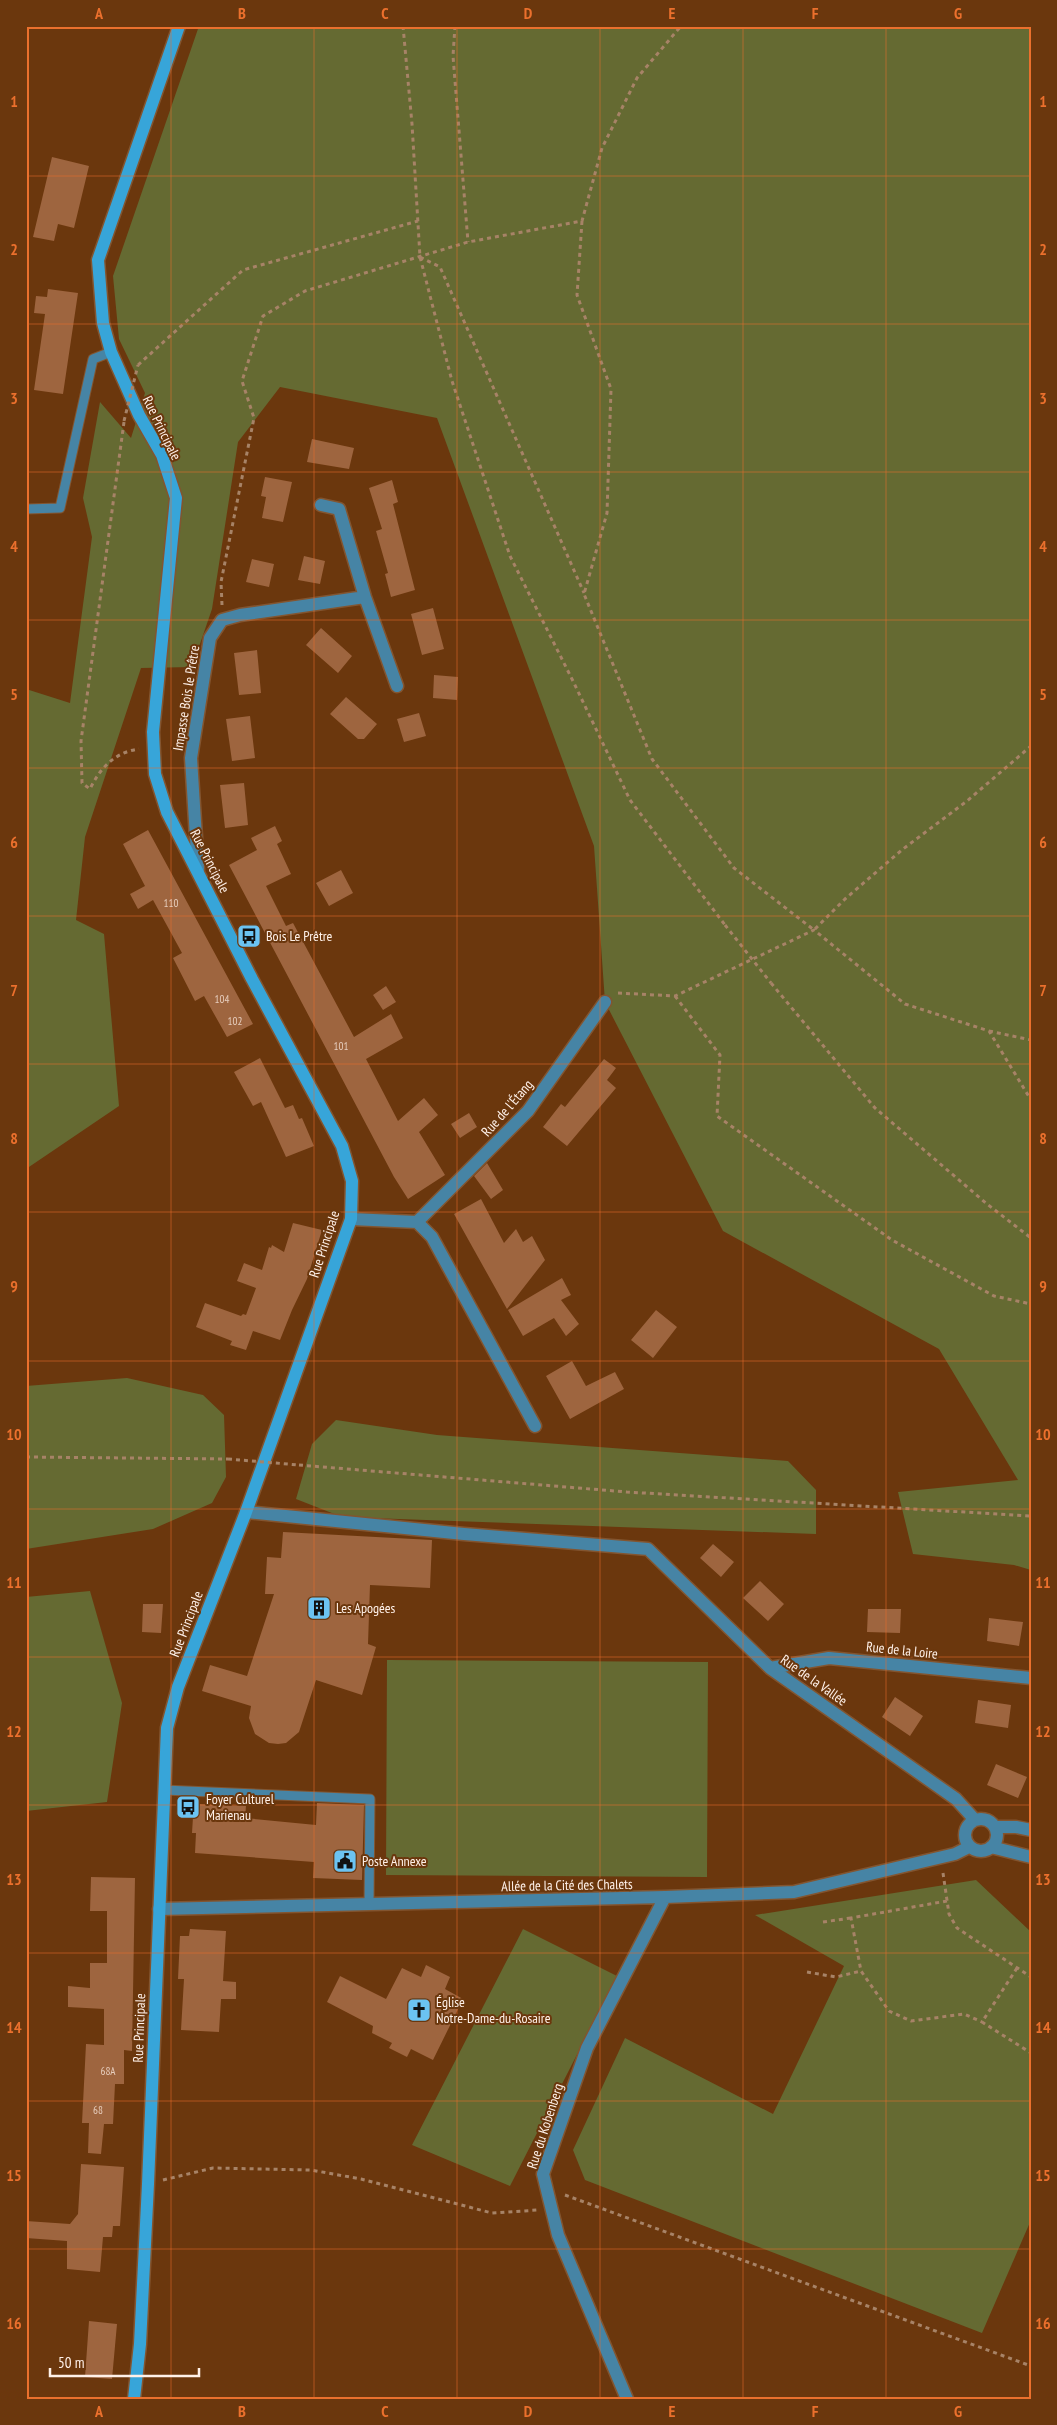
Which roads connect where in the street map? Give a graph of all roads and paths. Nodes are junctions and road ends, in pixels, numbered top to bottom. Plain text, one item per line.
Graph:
1 (178, 26) edge
2 (403, 26) edge
3 (455, 26) edge
4 (681, 26) edge
5 (418, 221) junction
6 (582, 221) junction
7 (468, 242) junction
8 (420, 257) junction
9 (111, 352) junction
10 (321, 505) dead end
11 (26, 509) edge
12 (584, 594) junction
13 (364, 597) junction
14 (222, 620) junction
15 (397, 686) dead end
16 (154, 746) junction
17 (1031, 746) edge
18 (198, 869) junction
19 (814, 930) junction
20 (675, 996) junction
21 (605, 1002) joint
22 (988, 1031) junction
23 (1031, 1040) edge
24 (1031, 1100) edge
25 (351, 1219) junction
26 (417, 1222) junction
27 (1031, 1238) edge
28 (1031, 1304) edge
29 (535, 1426) dead end
30 (26, 1457) edge
31 (246, 1512) junction
32 (1031, 1516) edge
33 (770, 1668) junction
34 (1031, 1678) edge
35 (164, 1790) junction
36 (975, 1820) junction
37 (995, 1827) junction
38 (1031, 1830) edge
39 (969, 1847) junction
40 (991, 1848) junction
41 (941, 1857) junction
42 (1031, 1857) edge
43 (664, 1897) junction
44 (948, 1901) junction
45 (369, 1904) junction
46 (159, 1909) junction
47 (851, 1918) junction
48 (823, 1922) dead end
49 (1017, 1968) junction
50 (861, 1971) junction
51 (807, 1972) dead end
52 (1031, 1977) edge
53 (982, 2022) junction
54 (1031, 2053) edge
55 (148, 2184) junction
56 (552, 2190) junction
57 (551, 2209) junction
58 (1031, 2366) edge
59 (134, 2399) edge
60 (627, 2399) edge

1 - 9 main road, Rue Principale
2 - 5 path
3 - 7 path
4 - 6 path
5 - 8 path
5 - 16 path, bridge
6 - 7 path
6 - 12 path
7 - 8 path
8 - 12 path
8 - 14 path
8 - 27 path, bridge
9 - 11 lane
9 - 16 main road, Rue Principale
10 - 13 street
12 - 19 path
13 - 14 street
13 - 15 street
14 - 18 street, Impasse Bois le Prêtre
16 - 18 main road, Rue Principale
17 - 19 path
18 - 25 main road, Rue Principale
19 - 20 path
19 - 22 path
20 - 21 path
20 - 28 path
21 - 26 street, Rue de l'Étang
22 - 23 path
22 - 24 path
25 - 26 street
25 - 31 main road, Rue Principale
26 - 29 street
30 - 32 path, bridge
31 - 33 street, Rue de la Vallée
31 - 35 main road, Rue Principale
33 - 34 street, Rue de la Loire
33 - 36 street, Rue de la Vallée
35 - 45 lane
35 - 46 main road, Rue Principale
36 - 37 street, Rue de la Vallée
36 - 39 street
37 - 38 street, Rue de la Vallée
37 - 40 street
39 - 40 street
39 - 41 street, Allée de la Cité des Chalets
40 - 42 street
41 - 43 street, Allée de la Cité des Chalets
41 - 44 path
43 - 45 street, Allée de la Cité des Chalets
43 - 56 street, Rue du Kobenberg
44 - 47 path
44 - 49 path
45 - 46 street, Allée de la Cité des Chalets
46 - 55 main road, Rue Principale
47 - 48 path
47 - 50 path
49 - 52 path
49 - 53 path
50 - 51 path
50 - 53 path
53 - 54 path
55 - 57 path
55 - 59 main road, Rue Principale
56 - 57 street, Rue du Kobenberg
56 - 58 path
57 - 60 street, Rue du Kobenberg

